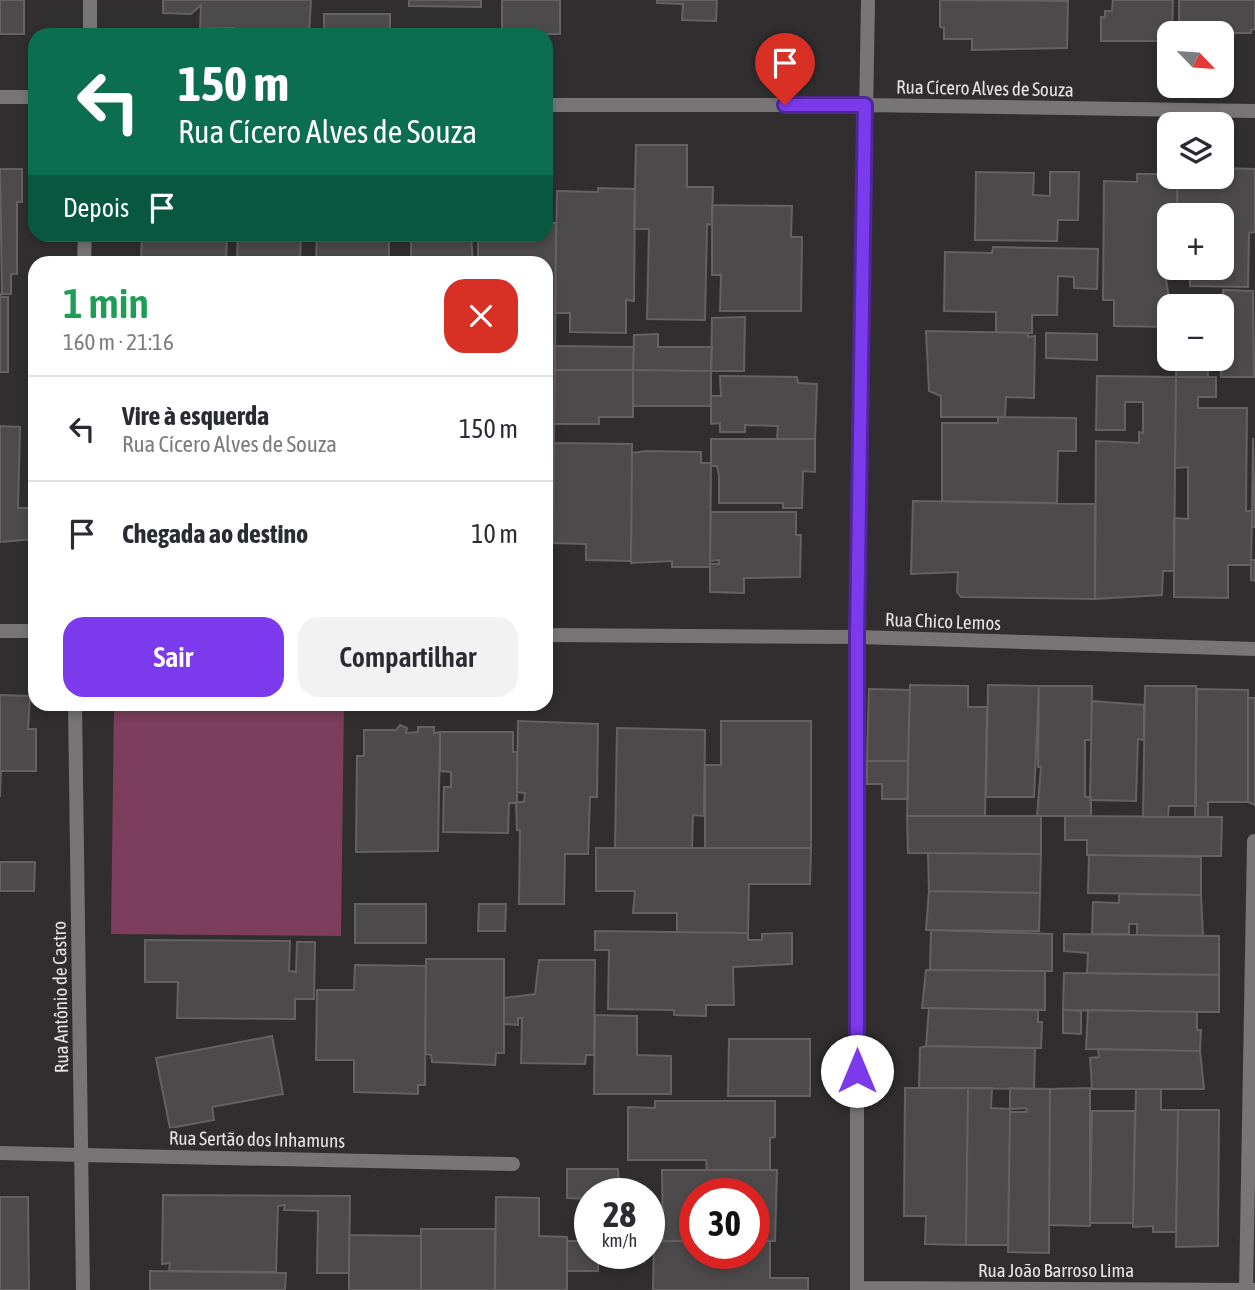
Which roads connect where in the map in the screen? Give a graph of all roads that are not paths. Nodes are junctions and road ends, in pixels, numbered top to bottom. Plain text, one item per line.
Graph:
1 (90, 0) edge
2 (868, 0) edge
3 (90, 28) edge
4 (0, 97) edge
5 (28, 97) edge
6 (553, 105) edge
7 (865, 105) junction
8 (1255, 111) edge
9 (0, 631) edge
10 (28, 631) edge
11 (553, 635) edge
12 (857, 637) junction
13 (1255, 649) edge
14 (75, 711) edge
15 (1254, 841) edge
16 (0, 1153) edge
17 (82, 1155) junction
18 (513, 1164) dead end
19 (857, 1289) edge
20 (83, 1290) edge
21 (1246, 1290) edge
22 (1254, 1290) edge

1 - 3 street
2 - 7 street
4 - 5 street
6 - 7 street, Rua Cícero Alves de Souza
7 - 8 street, Rua Cícero Alves de Souza
7 - 12 street
9 - 10 street
11 - 12 street, Rua Chico Lemos
12 - 13 street, Rua Chico Lemos
12 - 19 street
14 - 17 street, Rua Antônio de Castro
15 - 21 street
16 - 17 street, Rua Sertão dos Inhamuns
17 - 18 street, Rua Sertão dos Inhamuns
17 - 20 street, Rua Antônio de Castro
19 - 21 street, Rua João Barroso Lima
21 - 22 street, Rua João Barroso Lima

